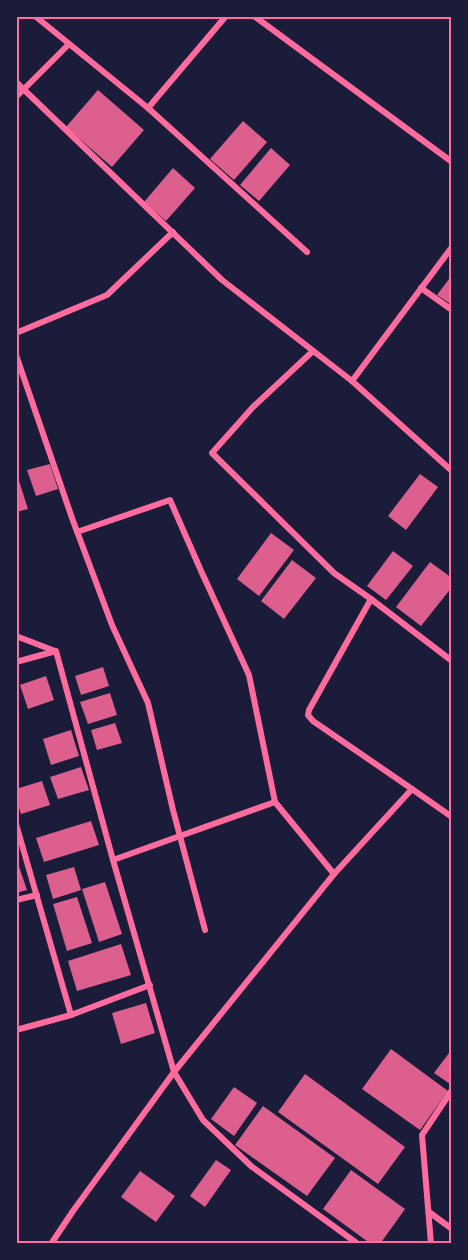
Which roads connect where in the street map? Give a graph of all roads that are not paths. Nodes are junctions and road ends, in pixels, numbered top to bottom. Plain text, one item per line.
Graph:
1 (35, 16) edge
2 (226, 16) edge
3 (254, 16) edge
4 (69, 44) junction
5 (16, 82) edge
6 (23, 88) junction
7 (16, 96) edge
8 (148, 108) junction
9 (452, 162) edge
10 (172, 232) junction
11 (452, 247) edge
12 (307, 252) dead end
13 (421, 288) junction
14 (452, 310) edge
15 (16, 333) edge
16 (313, 351) junction
17 (16, 354) edge
18 (352, 381) junction
19 (452, 471) edge
20 (77, 532) junction
21 (371, 599) junction
22 (16, 636) edge
23 (56, 651) junction
24 (452, 661) edge
25 (16, 662) edge
26 (412, 789) junction
27 (275, 802) junction
28 (452, 817) edge
29 (16, 824) edge
30 (180, 835) junction
31 (113, 860) junction
32 (334, 874) junction
33 (37, 895) junction
34 (16, 900) edge
35 (205, 930) dead end
36 (150, 986) junction
37 (71, 1015) junction
38 (16, 1030) edge
39 (174, 1072) junction
40 (452, 1090) edge
41 (429, 1212) junction
42 (452, 1229) edge
43 (51, 1244) edge
44 (358, 1244) edge
45 (431, 1244) edge

1 - 4 street
2 - 8 street
3 - 9 street
4 - 6 street
4 - 8 street
5 - 6 street
6 - 7 street
6 - 10 street
8 - 12 street
10 - 15 street
10 - 16 street
11 - 13 street
13 - 14 street
13 - 18 street
16 - 18 street
16 - 21 street
17 - 20 street
18 - 19 street
20 - 27 street
20 - 30 street
21 - 24 street
21 - 26 street
22 - 23 street
23 - 25 street
23 - 31 street
26 - 28 street
26 - 32 street
27 - 30 street
27 - 32 street
29 - 33 street
30 - 31 street
30 - 35 street
31 - 36 street
32 - 39 street
33 - 34 street
33 - 37 street
36 - 37 street
36 - 39 street
37 - 38 street
39 - 43 street
39 - 44 street
40 - 41 street
41 - 42 street
41 - 45 street

